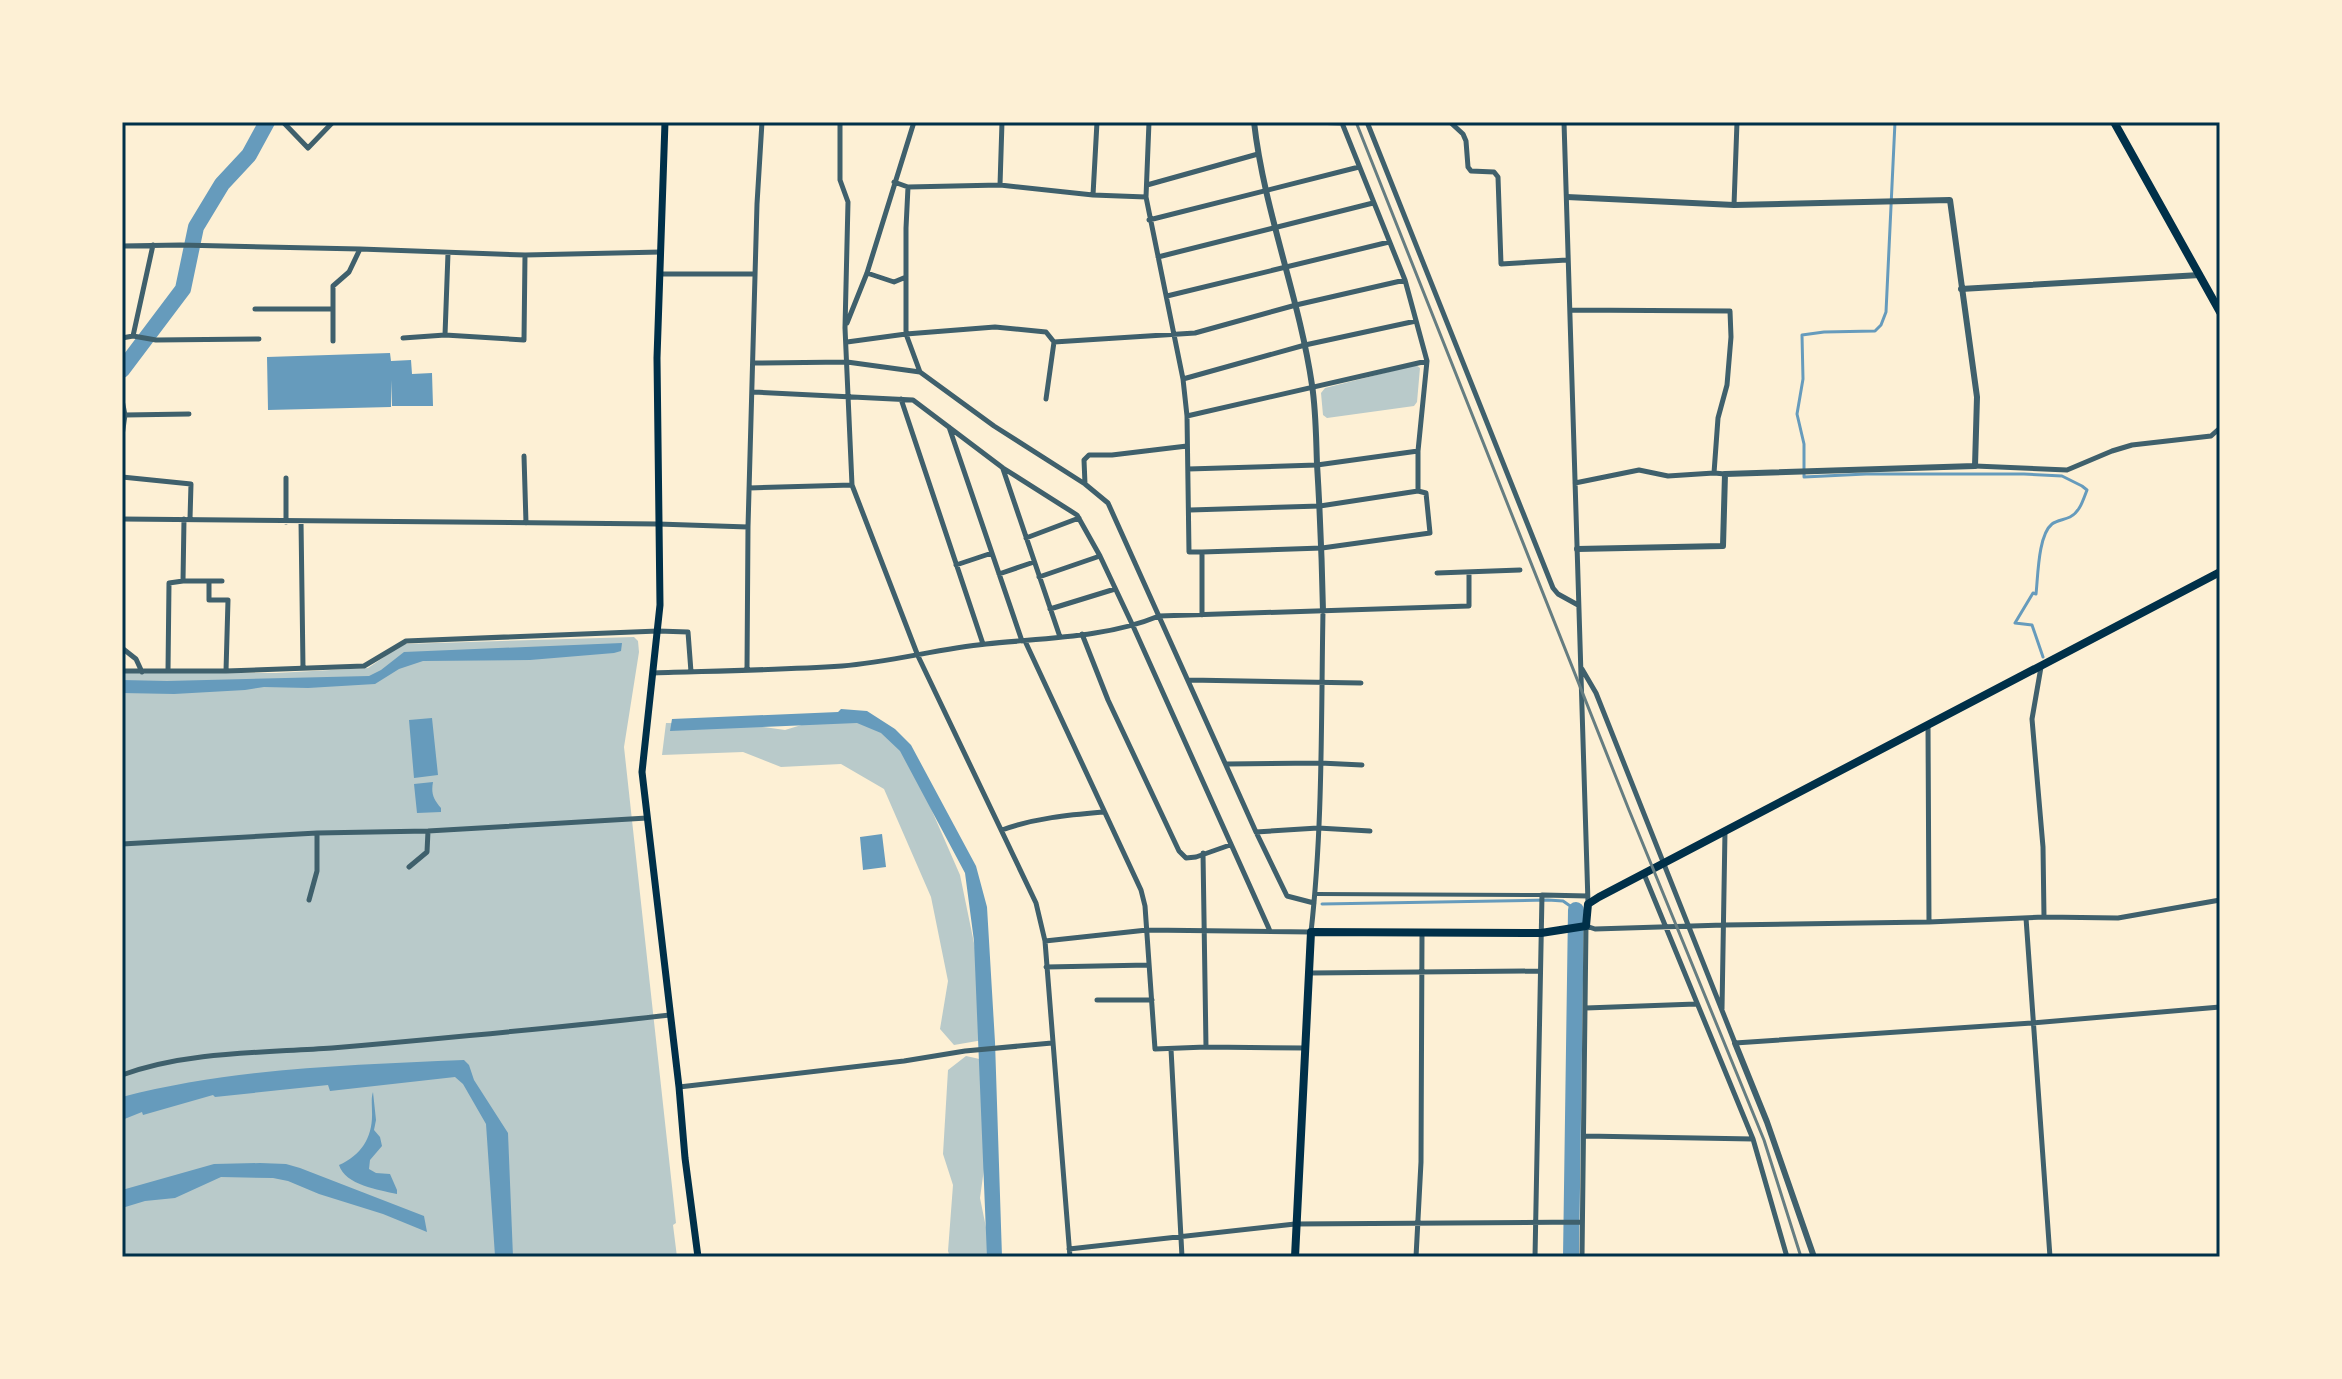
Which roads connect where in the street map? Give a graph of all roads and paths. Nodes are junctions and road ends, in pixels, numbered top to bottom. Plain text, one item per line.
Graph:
1 (283, 122) edge
2 (333, 122) edge
3 (665, 122) edge
4 (762, 122) edge
5 (840, 122) edge
6 (914, 122) edge
7 (1002, 122) edge
8 (1097, 122) edge
9 (1149, 122) edge
10 (1254, 122) edge
11 (1312, 122) edge
12 (1367, 122) edge
13 (1450, 122) edge
14 (1564, 122) edge
15 (1737, 122) edge
16 (2114, 122) edge
17 (1258, 154) junction
18 (1359, 167) junction
19 (894, 182) junction
20 (1000, 185) junction
21 (1147, 185) junction
22 (908, 187) junction
23 (1266, 191) junction
24 (1093, 195) junction
25 (1146, 197) junction
26 (1567, 197) junction
27 (1373, 203) junction
28 (1734, 205) junction
29 (1149, 220) junction
30 (1276, 228) junction
31 (1389, 242) junction
32 (153, 245) junction
33 (122, 246) edge
34 (360, 249) junction
35 (661, 252) junction
36 (448, 253) junction
37 (525, 255) junction
38 (1158, 257) junction
39 (1567, 260) junction
40 (1285, 267) junction
41 (867, 273) junction
42 (660, 274) junction
43 (755, 274) junction
44 (2200, 275) junction
45 (906, 277) junction
46 (1405, 280) junction
47 (1961, 289) junction
48 (1167, 296) junction
49 (1296, 305) junction
50 (255, 309) dead end
51 (333, 309) junction
52 (1570, 310) junction
53 (2220, 312) edge
54 (1416, 321) junction
55 (845, 328) junction
56 (906, 334) junction
57 (445, 335) junction
58 (1173, 335) junction
59 (133, 336) junction
60 (122, 338) edge
61 (403, 338) dead end
62 (259, 339) dead end
63 (333, 341) dead end
64 (847, 342) junction
65 (1054, 342) junction
66 (1305, 345) junction
67 (1427, 361) junction
68 (847, 362) junction
69 (754, 363) junction
70 (920, 372) junction
71 (1183, 379) junction
72 (1313, 388) junction
73 (754, 392) junction
74 (847, 397) junction
75 (901, 398) junction
76 (1046, 399) dead end
77 (122, 400) edge
78 (189, 414) dead end
79 (125, 415) junction
80 (1187, 416) junction
81 (948, 427) junction
82 (2220, 428) edge
83 (122, 436) edge
84 (1187, 446) junction
85 (1418, 451) junction
86 (524, 456) dead end
87 (1317, 465) junction
88 (1975, 466) junction
89 (1003, 468) junction
90 (1188, 469) junction
91 (1714, 473) junction
92 (1725, 474) junction
93 (122, 477) edge
94 (286, 478) dead end
95 (1575, 483) junction
96 (1085, 484) junction
97 (852, 485) junction
98 (749, 488) junction
99 (1418, 491) junction
100 (1320, 506) junction
101 (1190, 510) junction
102 (1079, 518) junction
103 (122, 519) edge
104 (187, 519) junction
105 (301, 521) junction
106 (286, 522) junction
107 (526, 523) junction
108 (658, 524) junction
109 (748, 527) junction
110 (1026, 538) junction
111 (1322, 548) junction
112 (1577, 549) junction
113 (1202, 552) junction
114 (992, 553) junction
115 (1100, 556) junction
116 (1034, 562) junction
117 (956, 565) junction
118 (1520, 570) dead end
119 (1469, 572) junction
120 (2220, 572) edge
121 (1437, 573) dead end
122 (999, 574) junction
123 (1039, 577) junction
124 (183, 581) junction
125 (209, 581) junction
126 (222, 581) dead end
127 (1115, 589) junction
128 (1578, 605) junction
129 (1050, 609) junction
130 (1323, 611) junction
131 (1202, 615) junction
132 (1159, 616) junction
133 (1133, 626) junction
134 (658, 631) junction
135 (1082, 634) junction
136 (1060, 637) junction
137 (1023, 641) junction
138 (983, 644) junction
139 (122, 648) edge
140 (918, 656) junction
141 (2041, 667) junction
142 (303, 668) junction
143 (747, 669) junction
144 (1582, 669) junction
145 (122, 671) edge
146 (168, 671) junction
147 (226, 671) junction
148 (142, 672) junction
149 (691, 672) junction
150 (654, 673) junction
151 (1189, 680) junction
152 (1322, 682) junction
153 (1361, 683) dead end
154 (1928, 724) junction
155 (1320, 763) junction
156 (1226, 764) junction
157 (1362, 765) dead end
158 (1103, 812) junction
159 (647, 818) junction
160 (1318, 828) junction
161 (1002, 830) junction
162 (428, 831) junction
163 (1370, 831) dead end
164 (1725, 831) junction
165 (1256, 832) junction
166 (317, 833) junction
167 (122, 844) edge
168 (1230, 845) junction
169 (1203, 853) junction
170 (1664, 863) junction
171 (409, 867) dead end
172 (1644, 874) junction
173 (1316, 894) junction
174 (1542, 895) junction
175 (309, 900) dead end
176 (1588, 900) junction
177 (2220, 900) edge
178 (1314, 903) junction
179 (2044, 917) junction
180 (2026, 918) junction
181 (1929, 922) junction
182 (1724, 925) junction
183 (1582, 926) junction
184 (1688, 926) junction
185 (1665, 927) junction
186 (1147, 930) junction
187 (1205, 931) junction
188 (1270, 931) junction
189 (1311, 932) junction
190 (1422, 933) junction
191 (1541, 933) junction
192 (1045, 941) junction
193 (1149, 965) junction
194 (1046, 967) junction
195 (1540, 971) junction
196 (1309, 973) junction
197 (1421, 973) junction
198 (1097, 1000) dead end
199 (1152, 1000) junction
200 (1696, 1004) junction
201 (2220, 1007) edge
202 (1586, 1008) junction
203 (1722, 1014) junction
204 (670, 1015) junction
205 (2032, 1023) junction
206 (1052, 1043) junction
207 (1735, 1043) junction
208 (1206, 1047) junction
209 (1305, 1048) junction
210 (1171, 1049) junction
211 (122, 1075) edge
212 (679, 1087) junction
213 (1585, 1136) junction
214 (1753, 1139) junction
215 (1581, 1222) junction
216 (1536, 1223) junction
217 (1295, 1224) junction
218 (1417, 1224) junction
219 (1181, 1235) junction
220 (1069, 1249) junction
221 (698, 1257) edge
222 (1070, 1257) edge
223 (1182, 1257) edge
224 (1295, 1257) edge
225 (1416, 1257) edge
226 (1535, 1257) edge
227 (1582, 1257) edge
228 (1787, 1257) edge
229 (1814, 1257) edge
230 (2050, 1257) edge

1 - 2 street
3 - 35 main road
4 - 43 street
5 - 55 street
6 - 19 street
7 - 20 street
8 - 24 street
9 - 21 street
10 - 17 street
11 - 18 street
12 - 128 street
13 - 39 street
14 - 26 street
15 - 28 street
16 - 44 highway
17 - 21 street
17 - 23 street
18 - 23 street
18 - 27 street
19 - 22 street
19 - 41 street
20 - 22 street
20 - 24 street
21 - 25 street
22 - 45 street
23 - 29 street
23 - 30 street
24 - 25 street
25 - 29 street
26 - 28 street
26 - 39 street
27 - 30 street
27 - 31 street
28 - 47 street
29 - 38 street
30 - 38 street
30 - 40 street
31 - 40 street
31 - 46 street
32 - 33 street
32 - 34 street
32 - 59 street
34 - 36 street
34 - 51 street
35 - 37 street
35 - 42 main road
36 - 37 street
36 - 57 street
37 - 57 street
38 - 48 street
39 - 52 street
40 - 48 street
40 - 49 street
41 - 45 street
41 - 55 street
42 - 43 street
42 - 108 main road
43 - 69 street
44 - 47 street
44 - 53 highway
45 - 56 street
46 - 49 street
46 - 54 street
47 - 88 street
48 - 58 street
49 - 58 street
49 - 66 street
50 - 51 street
51 - 63 street
52 - 91 street
52 - 95 street
54 - 66 street
54 - 67 street
55 - 64 street
56 - 64 street
56 - 65 street
56 - 70 street
57 - 61 street
58 - 65 street
58 - 71 street
59 - 60 street
59 - 62 street
64 - 68 street
65 - 76 street
66 - 71 street
66 - 72 street
67 - 72 street
67 - 85 street
68 - 69 street
68 - 70 street
68 - 74 street
69 - 73 street
70 - 96 street
71 - 80 street
72 - 80 street
72 - 87 street
73 - 74 street
73 - 98 street
74 - 75 street
74 - 97 street
75 - 81 street
75 - 117 street
77 - 79 street
78 - 79 street
79 - 83 street
80 - 84 street
81 - 89 street
81 - 114 street
82 - 88 street
84 - 90 street
84 - 96 street
85 - 87 street
85 - 99 street
86 - 107 street
87 - 90 street
87 - 100 street
88 - 92 street
89 - 102 street
89 - 110 street
90 - 101 street
91 - 92 street
91 - 95 street
92 - 112 street
93 - 104 street
94 - 106 street
95 - 112 street
96 - 132 street
97 - 98 street
97 - 140 street
98 - 109 street
99 - 100 street
99 - 111 street
100 - 101 street
100 - 111 street
101 - 113 street
102 - 110 street
102 - 115 street
103 - 104 street
104 - 106 street
104 - 124 street
105 - 106 street
105 - 107 street
105 - 142 street
107 - 108 street
108 - 109 street
108 - 134 main road
109 - 143 street
110 - 116 street
111 - 113 street
111 - 130 street
112 - 128 street
113 - 131 street
114 - 117 street
114 - 122 street
115 - 123 street
115 - 127 street
116 - 122 street
116 - 123 street
117 - 138 street
118 - 119 street
119 - 121 street
119 - 130 street
120 - 141 highway
122 - 137 street
123 - 129 street
124 - 125 street
124 - 146 street
125 - 126 street
125 - 147 street
127 - 129 street
127 - 133 street
128 - 144 street
129 - 136 street
130 - 131 street
130 - 152 street
131 - 132 street
132 - 133 street
132 - 151 street
133 - 135 street
133 - 168 street
134 - 142 street
134 - 149 street
134 - 150 main road
135 - 136 street
135 - 169 street
136 - 137 street
137 - 138 street
137 - 158 street
138 - 140 street
139 - 148 street
140 - 143 street
140 - 161 street
141 - 154 highway
141 - 179 street
142 - 147 street
143 - 149 street
144 - 170 street
144 - 176 street
145 - 148 street
146 - 147 street
146 - 148 street
149 - 150 street
150 - 159 main road
151 - 152 street
151 - 156 street
152 - 153 street
152 - 155 street
154 - 164 highway
154 - 181 street
155 - 156 street
155 - 157 street
155 - 160 street
156 - 165 street
158 - 161 street
158 - 186 street
159 - 162 street
159 - 204 main road
160 - 163 street
160 - 165 street
160 - 173 street
161 - 192 street
162 - 166 street
162 - 171 street
164 - 170 highway
164 - 182 street
165 - 178 street
166 - 167 street
166 - 175 street
168 - 169 street
168 - 188 street
169 - 187 street
170 - 172 highway
170 - 184 street
172 - 176 highway
172 - 185 street
173 - 174 street
173 - 178 street
174 - 176 street
174 - 191 street
176 - 183 highway
177 - 179 street
178 - 189 street
179 - 180 street
180 - 181 street
180 - 205 street
181 - 182 street
182 - 184 street
182 - 203 street
183 - 185 street
183 - 191 highway
183 - 202 street
184 - 185 street
184 - 203 street
185 - 200 street
186 - 187 street
186 - 192 street
186 - 193 street
187 - 188 street
187 - 208 street
188 - 189 street
189 - 190 highway
189 - 196 highway
190 - 191 highway
190 - 197 street
191 - 195 street
192 - 194 street
193 - 194 street
193 - 199 street
194 - 206 street
195 - 197 street
195 - 216 street
196 - 197 street
196 - 209 highway
197 - 218 street
198 - 199 street
199 - 210 street
200 - 202 street
200 - 214 street
201 - 205 street
202 - 213 street
203 - 207 street
204 - 211 street
204 - 212 main road
205 - 207 street
205 - 230 street
206 - 212 street
206 - 220 street
207 - 229 street
208 - 209 street
208 - 210 street
209 - 217 highway
210 - 219 street
212 - 221 main road
213 - 214 street
213 - 215 street
214 - 228 street
215 - 216 street
215 - 227 street
216 - 218 street
216 - 226 street
217 - 218 street
217 - 219 street
217 - 224 highway
218 - 225 street
219 - 220 street
219 - 223 street
220 - 222 street

